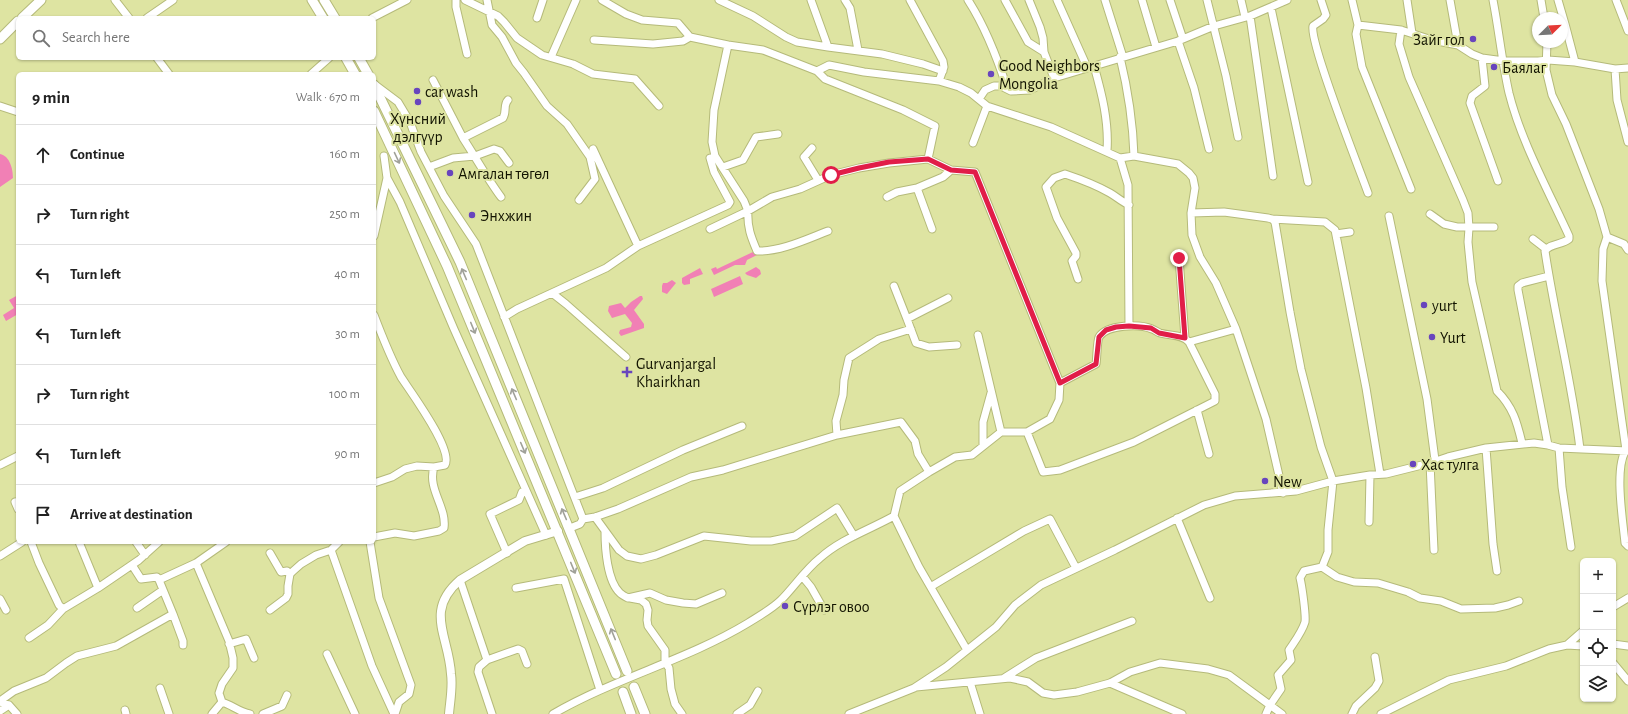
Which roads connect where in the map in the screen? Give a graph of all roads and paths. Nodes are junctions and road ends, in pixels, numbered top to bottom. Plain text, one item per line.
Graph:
1 (41, 0) edge
2 (115, 0) edge
3 (173, 0) edge
4 (312, 0) edge
5 (324, 0) edge
6 (407, 0) edge
7 (456, 0) edge
8 (465, 0) edge
9 (487, 0) edge
10 (543, 0) edge
11 (576, 0) edge
12 (602, 0) edge
13 (719, 0) edge
14 (811, 0) edge
15 (845, 0) edge
16 (910, 0) edge
17 (968, 0) edge
18 (1004, 0) edge
19 (1029, 0) edge
20 (1057, 0) edge
21 (1105, 0) edge
22 (1142, 0) edge
23 (1170, 0) edge
24 (1207, 0) edge
25 (1241, 0) edge
26 (1287, 0) edge
27 (1321, 0) edge
28 (1352, 0) edge
29 (1408, 0) edge
30 (1450, 0) edge
31 (1493, 0) edge
32 (1540, 0) edge
33 (1558, 0) edge
34 (1616, 0) edge
35 (1271, 8) junction
36 (489, 11) junction
37 (1543, 12) edge
38 (24, 16) edge
39 (127, 16) edge
40 (150, 16) edge
41 (322, 16) edge
42 (335, 16) edge
43 (376, 16) edge
44 (1247, 17) junction
45 (537, 18) dead end
46 (16, 24) edge
47 (1358, 25) junction
48 (1214, 26) junction
49 (1402, 30) junction
50 (1628, 31) edge
51 (1412, 33) junction
52 (690, 37) junction
53 (0, 39) edge
54 (594, 40) dead end
55 (1180, 40) junction
56 (728, 45) junction
57 (1458, 45) junction
58 (828, 47) junction
59 (1156, 47) junction
60 (1547, 48) edge
61 (858, 50) junction
62 (1044, 52) junction
63 (467, 54) dead end
64 (551, 57) junction
65 (1121, 57) junction
66 (1482, 58) junction
67 (158, 60) edge
68 (328, 60) edge
69 (347, 60) edge
70 (360, 60) edge
71 (1548, 60) junction
72 (1504, 61) junction
73 (1575, 62) junction
74 (1094, 66) junction
75 (1087, 67) junction
76 (1628, 68) edge
77 (1614, 69) junction
78 (817, 71) junction
79 (942, 71) junction
80 (168, 72) edge
81 (319, 72) edge
82 (354, 72) edge
83 (367, 72) edge
84 (1054, 78) junction
85 (433, 80) dead end
86 (939, 81) junction
87 (376, 86) edge
88 (1007, 88) junction
89 (376, 89) edge
90 (979, 99) junction
91 (508, 100) dead end
92 (0, 106) edge
93 (659, 106) dead end
94 (987, 106) junction
95 (16, 111) edge
96 (376, 114) edge
97 (778, 134) dead end
98 (1238, 137) dead end
99 (462, 138) junction
100 (1628, 142) edge
101 (973, 143) dead end
102 (812, 148) dead end
103 (593, 149) dead end
104 (1209, 149) dead end
105 (1107, 151) junction
106 (384, 156) dead end
107 (475, 156) junction
108 (1134, 156) junction
109 (710, 158) dead end
110 (1120, 158) junction
111 (928, 159) junction
112 (509, 163) dead end
113 (429, 167) junction
114 (723, 167) junction
115 (951, 170) junction
116 (1273, 176) dead end
117 (387, 178) junction
118 (818, 180) junction
119 (1498, 181) dead end
120 (1308, 182) dead end
121 (916, 188) junction
122 (1411, 189) dead end
123 (1368, 193) dead end
124 (887, 196) dead end
125 (501, 197) dead end
126 (579, 200) dead end
127 (1129, 205) junction
128 (748, 211) junction
129 (1191, 213) junction
130 (1430, 214) dead end
131 (1389, 216) dead end
132 (1272, 220) junction
133 (376, 227) edge
134 (1494, 227) dead end
135 (1469, 228) junction
136 (710, 229) dead end
137 (932, 229) dead end
138 (828, 231) dead end
139 (1350, 232) dead end
140 (1336, 234) junction
141 (1607, 237) junction
142 (1533, 240) dead end
143 (638, 246) junction
144 (1546, 249) junction
145 (1628, 250) edge
146 (1179, 258) dead end
147 (1549, 276) junction
148 (1078, 279) dead end
149 (894, 286) dead end
150 (552, 293) junction
151 (948, 298) dead end
152 (504, 317) junction
153 (908, 319) junction
154 (376, 320) edge
155 (1129, 326) junction
156 (911, 329) junction
157 (1236, 329) junction
158 (978, 335) dead end
159 (1187, 340) junction
160 (957, 345) dead end
161 (626, 357) dead end
162 (1060, 383) junction
163 (991, 392) junction
164 (1197, 410) junction
165 (742, 426) dead end
166 (1001, 432) junction
167 (1027, 432) junction
168 (837, 435) junction
169 (1522, 443) junction
170 (1548, 445) junction
171 (983, 446) junction
172 (1486, 448) junction
173 (1558, 448) junction
174 (1580, 449) junction
175 (1627, 450) edge
176 (1209, 454) dead end
177 (16, 457) edge
178 (1433, 461) junction
179 (0, 465) edge
180 (434, 468) junction
181 (929, 472) junction
182 (1380, 474) junction
183 (1370, 475) junction
184 (376, 482) edge
185 (1333, 482) junction
186 (522, 492) dead end
187 (1283, 493) junction
188 (575, 497) junction
189 (894, 516) junction
190 (596, 517) junction
191 (1177, 518) junction
192 (583, 519) junction
193 (1369, 522) dead end
194 (570, 528) junction
195 (558, 531) junction
196 (605, 531) junction
197 (546, 535) junction
198 (854, 536) junction
199 (376, 537) edge
200 (19, 544) edge
201 (32, 544) edge
202 (80, 544) edge
203 (137, 544) edge
204 (157, 544) edge
205 (223, 544) edge
206 (337, 544) edge
207 (370, 544) edge
208 (1628, 546) edge
209 (1571, 547) dead end
210 (331, 550) junction
211 (1434, 550) dead end
212 (270, 553) dead end
213 (507, 553) junction
214 (145, 555) junction
215 (0, 556) edge
216 (196, 563) junction
217 (132, 565) junction
218 (1322, 567) junction
219 (1076, 568) junction
220 (1497, 571) dead end
221 (290, 574) junction
222 (802, 576) junction
223 (159, 580) junction
224 (460, 580) junction
225 (932, 586) junction
226 (98, 588) junction
227 (516, 588) dead end
228 (163, 590) junction
229 (722, 593) dead end
230 (628, 598) junction
231 (1210, 598) dead end
232 (1628, 598) edge
233 (0, 599) edge
234 (1519, 600) dead end
235 (1616, 605) edge
236 (137, 608) dead end
237 (63, 609) junction
238 (6, 610) dead end
239 (270, 610) dead end
240 (824, 610) dead end
241 (174, 614) junction
242 (1132, 621) dead end
243 (1580, 634) edge
244 (29, 638) dead end
245 (229, 644) junction
246 (1616, 644) edge
247 (183, 645) dead end
248 (1567, 645) junction
249 (1580, 646) edge
250 (1628, 646) edge
251 (967, 650) junction
252 (327, 654) dead end
253 (1375, 657) dead end
254 (254, 658) dead end
255 (487, 660) junction
256 (665, 662) junction
257 (527, 664) dead end
258 (1616, 666) edge
259 (627, 670) dead end
260 (616, 674) dead end
261 (1004, 678) junction
262 (1628, 681) edge
263 (970, 682) junction
264 (1110, 683) junction
265 (634, 687) dead end
266 (160, 688) dead end
267 (914, 688) junction
268 (600, 690) junction
269 (623, 692) dead end
270 (758, 692) dead end
271 (287, 695) dead end
272 (0, 701) edge
273 (222, 702) junction
274 (9, 705) junction
275 (1270, 705) junction
276 (0, 711) edge
277 (17, 714) edge
278 (169, 714) edge
279 (212, 714) edge
280 (250, 714) edge
281 (263, 714) edge
282 (355, 714) edge
283 (394, 714) edge
284 (449, 714) edge
285 (492, 714) edge
286 (553, 714) edge
287 (632, 714) edge
288 (645, 714) edge
289 (682, 714) edge
290 (737, 714) edge
291 (849, 714) edge
292 (980, 714) edge
293 (1182, 714) edge
294 (1266, 714) edge
295 (1282, 714) edge
296 (1352, 714) edge
297 (1382, 714) edge

1 - 38 main road
2 - 39 street
3 - 40 street
4 - 41 main road
5 - 42 main road
6 - 43 street
7 - 63 street
8 - 36 street
9 - 36 street
10 - 45 street
11 - 64 street
12 - 52 street
13 - 58 street
14 - 58 street
15 - 61 street
16 - 79 street
17 - 88 street
18 - 62 street
19 - 62 street
20 - 75 street
21 - 65 street
22 - 59 street
23 - 55 street
24 - 48 street
25 - 44 street
26 - 35 street
27 - 123 street
28 - 47 street
29 - 51 street
30 - 57 street
31 - 72 street
32 - 37 street
33 - 73 street
34 - 50 street
35 - 44 street
35 - 120 street
36 - 64 street
36 - 126 street
44 - 48 street
44 - 116 street
46 - 53 main road
47 - 49 street
47 - 122 street
48 - 55 street
48 - 98 street
49 - 51 street
49 - 135 street
51 - 57 street
52 - 54 street
52 - 56 street
55 - 59 street
55 - 104 street
56 - 78 street
56 - 114 street
57 - 66 street
58 - 61 street
59 - 65 street
60 - 71 street
61 - 79 street
62 - 84 street
64 - 93 street
65 - 74 street
65 - 108 street
66 - 72 street
66 - 119 street
67 - 80 street
68 - 81 street
69 - 82 main road
70 - 83 main road
71 - 72 street
71 - 73 street
71 - 141 street
72 - 144 street
73 - 77 street
74 - 75 street
74 - 105 street
75 - 84 street
76 - 77 street
77 - 100 street
78 - 86 street
78 - 111 street
79 - 86 street
84 - 88 street
85 - 99 street
86 - 90 street
87 - 113 street
88 - 90 street
194 -> 89 main road
90 - 94 street
91 - 99 street
92 - 95 street
94 - 101 street
94 - 105 street
96 -> 195 main road
97 - 114 street
99 - 107 street
102 - 118 street
103 - 143 street
105 - 110 street
106 - 117 street
107 - 112 street
107 - 113 street
107 - 125 street
108 - 110 street
108 - 129 street
109 - 143 street
110 - 127 street
111 - 115 street
111 - 118 street
113 - 152 street
114 - 128 street
115 - 121 street
115 - 162 street
117 - 133 street
117 - 197 street
118 - 128 street
121 - 124 street
121 - 137 street
127 - 148 street
127 - 155 street
128 - 136 street
128 - 138 street
129 - 132 street
129 - 157 street
130 - 135 street
131 - 178 street
132 - 140 street
132 - 185 street
134 - 135 street
135 - 169 street
139 - 140 street
140 - 182 street
141 - 145 street
141 - 175 street
142 - 144 street
143 - 150 street
144 - 147 street
146 - 159 street
147 - 170 street
147 - 174 street
149 - 153 street
150 - 152 street
150 - 161 street
151 - 153 street
152 - 188 street
153 - 156 street
154 - 180 street
155 - 159 street
155 - 162 street
156 - 160 street
156 - 168 street
157 - 159 street
157 - 187 street
158 - 163 street
159 - 164 street
162 - 167 street
163 - 166 street
163 - 171 street
164 - 167 street
164 - 176 street
165 - 188 street
166 - 167 street
166 - 171 street
168 - 181 street
168 - 190 street
169 - 170 street
169 - 172 street
170 - 173 street
171 - 181 street
172 - 178 street
172 - 220 street
173 - 174 street
173 - 209 street
174 - 175 street
175 - 208 street
177 - 179 street
178 - 182 street
178 - 211 street
180 - 184 street
180 - 199 street
181 - 189 street
182 - 183 street
183 - 185 street
183 - 193 street
185 - 187 street
185 - 218 street
186 - 213 street
187 - 191 street
188 - 192 street
189 - 198 street
189 - 225 street
190 - 192 street
190 - 196 street
191 - 219 street
191 - 231 street
192 - 194 street
259 -> 194 main road
195 - 197 street
195 -> 260 main road
196 - 198 street
196 - 230 street
197 - 213 street
198 - 222 street
200 - 215 street
201 - 237 street
202 - 226 street
203 - 214 street
204 - 214 street
205 - 216 street
206 - 210 street
207 - 283 street
210 - 221 street
210 - 283 street
212 - 221 street
213 - 224 street
214 - 217 street
216 - 223 street
216 - 245 street
217 - 223 street
217 - 226 street
218 - 234 street
218 - 275 street
219 - 225 street
219 - 251 street
221 - 239 street
222 - 240 street
222 - 256 street
223 - 228 street
224 - 255 street
224 - 284 street
225 - 251 street
226 - 237 street
227 - 268 street
228 - 236 street
228 - 241 street
229 - 230 street
230 - 256 street
232 - 235 street
233 - 238 street
237 - 244 street
241 - 247 street
241 - 272 street
242 - 261 street
243 - 248 street
245 - 254 street
245 - 273 street
246 - 250 street
248 - 249 street
248 - 297 street
251 - 267 street
252 - 282 street
253 - 296 street
255 - 257 street
255 - 285 street
256 - 268 street
256 - 289 street
258 - 262 street
261 - 263 street
261 - 264 street
263 - 267 street
263 - 292 street
264 - 275 street
264 - 293 street
265 - 288 main road
266 - 278 street
267 - 291 street
268 - 286 street
269 - 287 main road
270 - 290 street
271 - 281 street
272 - 274 street
273 - 279 street
273 - 280 street
274 - 276 street
274 - 277 street
275 - 294 street
275 - 295 street

